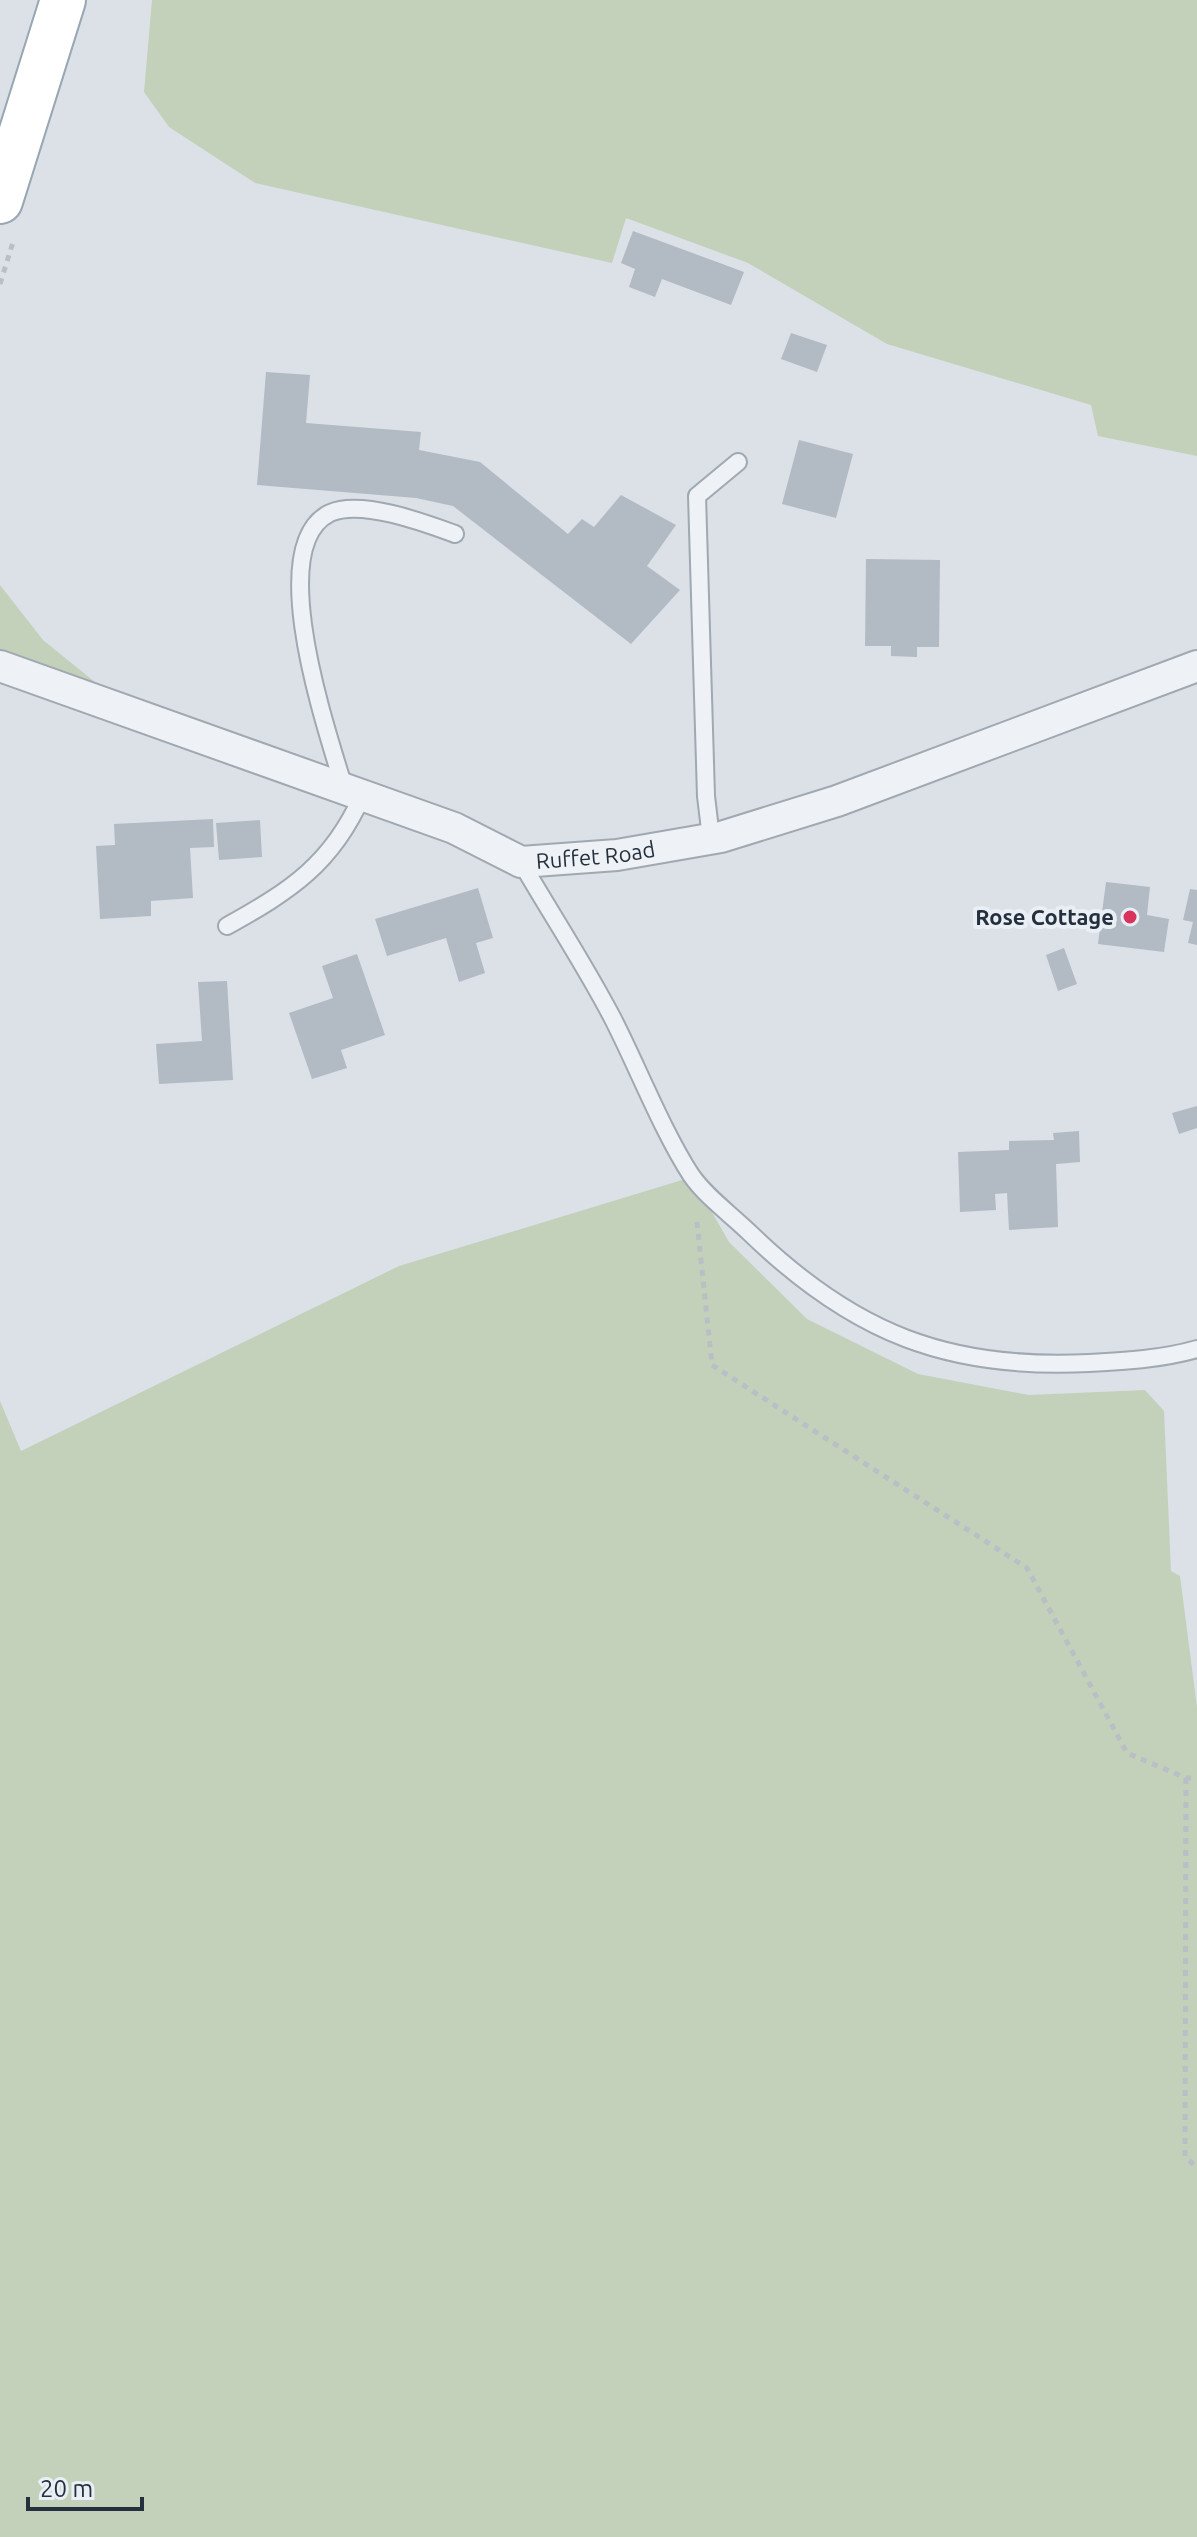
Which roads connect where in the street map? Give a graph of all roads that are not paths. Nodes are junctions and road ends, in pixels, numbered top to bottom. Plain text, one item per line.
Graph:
1 (63, 0) edge
2 (0, 201) edge
3 (738, 462) dead end
4 (455, 534) dead end
5 (0, 666) edge
6 (1197, 666) edge
7 (354, 793) junction
8 (711, 838) junction
9 (521, 862) junction
10 (227, 926) dead end
11 (1197, 1349) edge

1 - 2 main road
3 - 8 lane
4 - 7 lane
5 - 7 street, Ruffet Road
6 - 8 street, Ruffet Road
7 - 9 street, Ruffet Road
7 - 10 lane
8 - 9 street, Ruffet Road
9 - 11 lane

